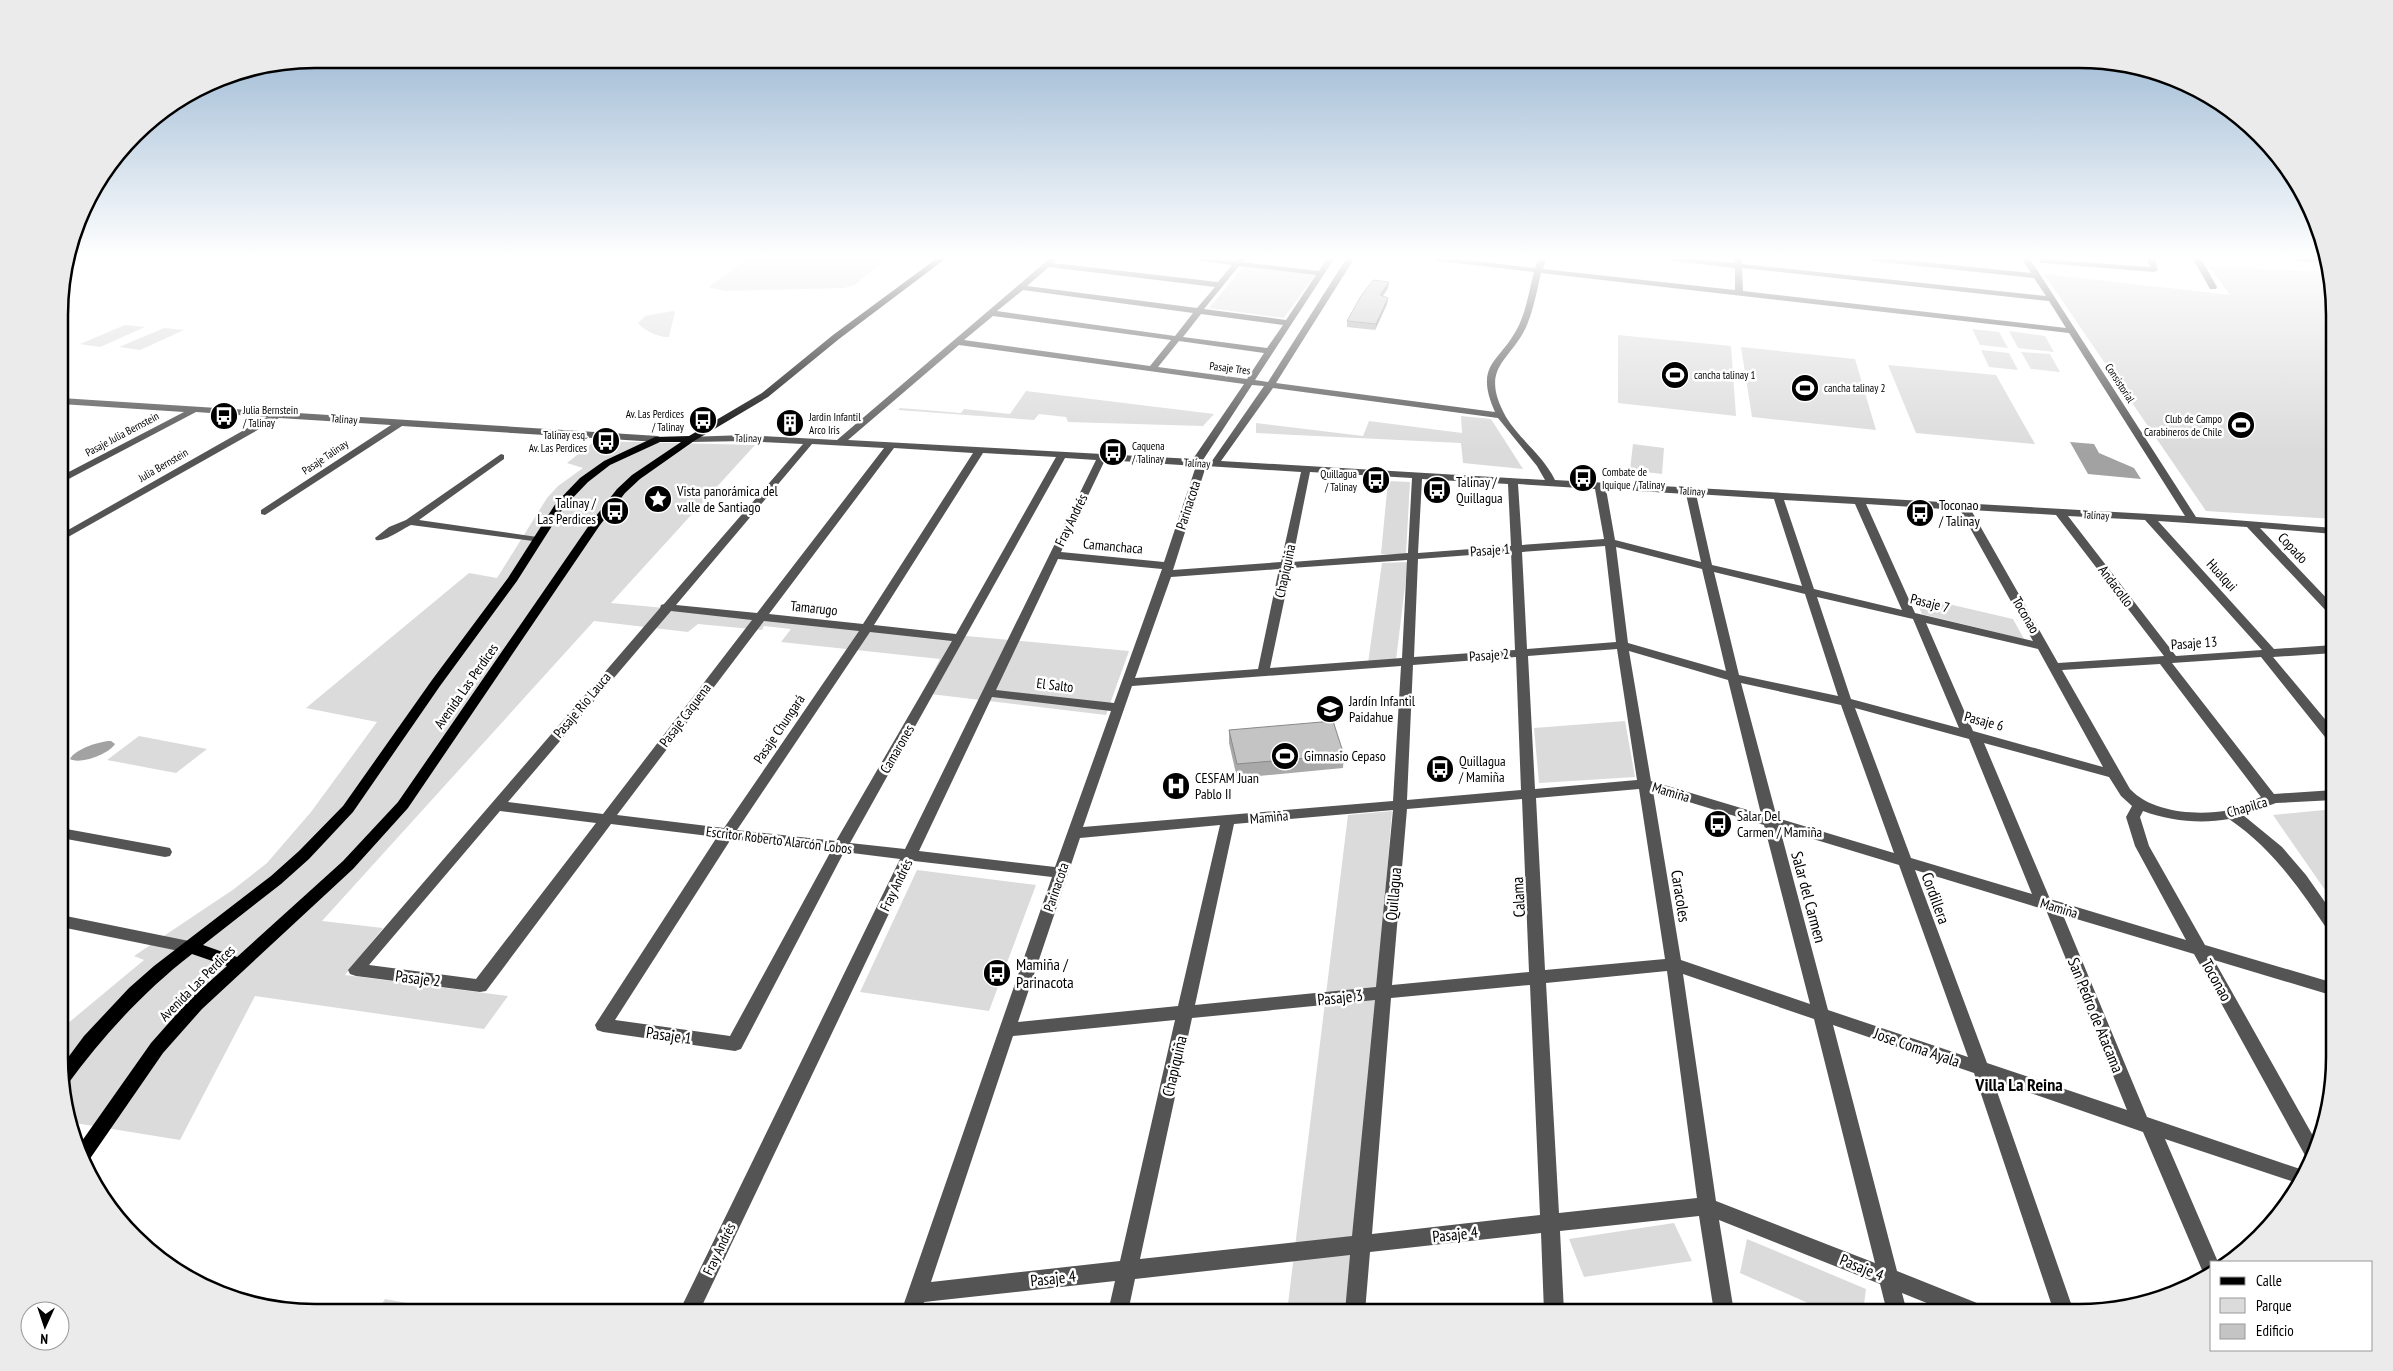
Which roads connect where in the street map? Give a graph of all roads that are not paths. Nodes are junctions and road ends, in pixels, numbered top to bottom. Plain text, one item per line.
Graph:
1 (856, 323) edge
2 (979, 323) edge
3 (1065, 323) edge
4 (1189, 323) edge
5 (1289, 323) edge
6 (1309, 323) edge
7 (1523, 323) edge
8 (1999, 323) edge
9 (2066, 323) edge
10 (2071, 331) junction
11 (1177, 338) junction
12 (956, 342) junction
13 (1270, 351) junction
14 (1152, 369) junction
15 (1250, 382) junction
16 (1270, 385) junction
17 (68, 401) edge
18 (196, 410) junction
19 (277, 415) junction
20 (1501, 416) junction
21 (400, 422) junction
22 (658, 438) junction
23 (691, 439) junction
24 (810, 441) junction
25 (840, 442) junction
26 (891, 445) junction
27 (980, 450) junction
28 (1062, 455) junction
29 (501, 457) dead end
30 (1102, 457) junction
31 (1204, 463) junction
32 (1306, 469) junction
33 (68, 476) edge
34 (1416, 476) junction
35 (1513, 481) junction
36 (1551, 483) junction
37 (1600, 486) junction
38 (1690, 491) junction
39 (1778, 496) junction
40 (1859, 501) junction
41 (1964, 507) junction
42 (265, 512) dead end
43 (2060, 513) junction
44 (2150, 518) junction
45 (2194, 520) junction
46 (410, 522) junction
47 (2251, 525) junction
48 (2326, 530) edge
49 (68, 534) edge
50 (380, 538) dead end
51 (538, 540) junction
52 (1610, 542) junction
53 (1518, 548) junction
54 (1054, 555) junction
55 (1412, 556) junction
56 (1286, 565) junction
57 (1706, 567) junction
58 (1168, 570) junction
59 (1809, 591) junction
60 (2326, 605) edge
61 (665, 607) junction
62 (1914, 615) junction
63 (760, 617) junction
64 (867, 628) junction
65 (960, 638) junction
66 (1622, 645) junction
67 (2044, 647) junction
68 (2326, 649) edge
69 (1521, 652) junction
70 (2267, 653) junction
71 (2168, 660) junction
72 (1408, 661) junction
73 (2056, 667) junction
74 (1263, 672) junction
75 (1733, 677) junction
76 (1126, 683) junction
77 (988, 693) junction
78 (1846, 702) junction
79 (1118, 708) junction
80 (2326, 729) edge
81 (1971, 734) junction
82 (2114, 774) junction
83 (1645, 784) junction
84 (1530, 794) junction
85 (2326, 796) edge
86 (2271, 800) junction
87 (2137, 802) junction
88 (496, 806) junction
89 (1400, 806) junction
90 (2231, 814) junction
91 (606, 819) junction
92 (1228, 820) junction
93 (1770, 822) junction
94 (68, 834) edge
95 (727, 834) junction
96 (1074, 834) junction
97 (840, 847) junction
98 (165, 852) dead end
99 (910, 856) junction
100 (1904, 862) junction
101 (1061, 873) junction
102 (2048, 905) junction
103 (2326, 917) edge
104 (68, 922) edge
105 (189, 947) junction
106 (2201, 950) junction
107 (238, 964) junction
108 (1674, 964) junction
109 (356, 970) joint
110 (1539, 977) junction
111 (480, 986) joint
112 (2326, 988) edge
113 (1384, 993) junction
114 (1186, 1012) junction
115 (1823, 1015) junction
116 (603, 1025) joint
117 (1007, 1030) junction
118 (735, 1044) joint
119 (1981, 1069) junction
120 (68, 1071) edge
121 (2145, 1124) junction
122 (2309, 1145) edge
123 (86, 1150) edge
124 (2295, 1175) edge
125 (1707, 1206) junction
126 (1550, 1224) junction
127 (1361, 1244) junction
128 (2210, 1266) edge
129 (1126, 1270) junction
130 (1889, 1278) junction
131 (918, 1293) junction
132 (693, 1304) edge
133 (914, 1304) edge
134 (1120, 1304) edge
135 (1356, 1304) edge
136 (1554, 1304) edge
137 (1723, 1304) edge
138 (1895, 1304) edge
139 (1955, 1304) edge
140 (2061, 1304) edge

1 - 23 main road, Avenida Las Perdices
2 - 12 street
3 - 11 street
4 - 11 street
5 - 13 street
6 - 16 street
7 - 20 street
8 - 10 street
9 - 10 street, Consistorial
10 - 45 street, Consistorial
11 - 13 street
11 - 14 street
12 - 14 street, Pasaje Tres
12 - 25 street
13 - 15 street
14 - 15 street, Pasaje Tres
15 - 16 street, Pasaje Tres
15 - 31 street
16 - 20 street, Pasaje Tres
16 - 31 street
17 - 18 street, Talinay
18 - 19 street, Talinay
18 - 33 street, Pasaje Julia Bernstein
19 - 21 street, Talinay
19 - 49 street, Julia Bernstein
20 - 36 street
21 - 22 street, Talinay
21 - 42 street, Pasaje Talinay
22 - 23 main road, Talinay
22 - 51 main road, Avenida Las Perdices
23 - 24 street, Talinay
23 - 107 main road, Avenida Las Perdices
24 - 25 street, Talinay
24 - 61 street, Pasaje Río Lauca
25 - 26 street, Talinay
26 - 27 street, Talinay
26 - 63 street, Pasaje Caquena
27 - 28 street, Talinay
27 - 64 street, Pasaje Chungará
28 - 30 street, Talinay
28 - 65 street, Camarones
29 - 46 street
30 - 31 street, Talinay
30 - 54 street, Fray Andrés
31 - 32 street, Talinay
31 - 58 street, Parinacota
32 - 34 street, Talinay
32 - 56 street, Chapiquiña
34 - 35 street, Talinay
34 - 55 street, Quillagua
35 - 36 street, Talinay
35 - 53 street, Calama
36 - 37 street, Talinay
37 - 38 street, Talinay
37 - 52 street, Caracoles
38 - 39 street, Talinay
38 - 57 street, Salar del Carmen
39 - 40 street, Talinay
39 - 59 street, Cordillera
40 - 41 street, Talinay
40 - 62 street, San Pedro de Atacama
41 - 43 street, Talinay
41 - 67 street, Toconao
43 - 44 street, Talinay
43 - 71 street, Andacollo
44 - 45 street, Talinay
44 - 70 street, Hualqui
45 - 47 street, Talinay
46 - 50 street
46 - 51 street
47 - 48 street, Talinay
47 - 60 street, Copado
51 - 105 main road, Avenida Las Perdices
52 - 53 street, Pasaje 1
52 - 57 street, Pasaje 1
52 - 66 street, Caracoles
53 - 55 street, Pasaje 1
53 - 69 street, Calama
54 - 58 street, Camanchaca
54 - 77 street, Fray Andrés
55 - 56 street, Pasaje 1
55 - 72 street, Quillagua
56 - 58 street, Pasaje 1
56 - 74 street, Chapiquiña
57 - 59 street, Pasaje 1
57 - 75 street, Salar del Carmen
58 - 76 street, Parinacota
59 - 62 street, Pasaje 7
59 - 78 street, Cordillera
61 - 63 street, Tamarugo
61 - 88 street, Pasaje Río Lauca
62 - 67 street, Pasaje 7
62 - 81 street, San Pedro de Atacama
63 - 64 street, Tamarugo
63 - 91 street, Pasaje Caquena
64 - 65 street, Tamarugo
64 - 95 street, Pasaje Chungará
65 - 97 street, Camarones
66 - 69 street, Pasaje 2
66 - 75 street, Pasaje 2
66 - 83 street, Caracoles
67 - 73 street, Toconao
68 - 70 street, Pasaje 13
69 - 72 street, Pasaje 2
69 - 84 street, Calama
70 - 71 street, Pasaje 13
70 - 80 street, Hualqui
71 - 73 street, Pasaje 13
71 - 86 street, Andacollo
72 - 74 street, Pasaje 2
72 - 89 street, Quillagua
73 - 82 street, Toconao
74 - 76 street, Pasaje 2
75 - 78 street, Pasaje 2
75 - 93 street, Salar del Carmen
76 - 79 street, Parinacota
77 - 79 street, El Salto
77 - 99 street, Fray Andrés
78 - 81 street, Pasaje 6
78 - 100 street, Cordillera
79 - 96 street, Parinacota
81 - 82 street, Pasaje 6
81 - 102 street, San Pedro de Atacama
82 - 87 street, Toconao
83 - 84 street, Mamiña
83 - 93 street, Mamiña
83 - 108 street, Caracoles
84 - 89 street, Mamiña
84 - 110 street, Calama
85 - 86 street, Chapilca
86 - 90 street, Chapilca
87 - 90 street, Chapilca
87 - 106 street, Toconao
88 - 91 street, Escritor Roberto Alarcón Lobos
88 - 109 street, Pasaje Río Lauca
89 - 92 street, Mamiña
89 - 113 street, Quillagua
90 - 103 street
91 - 95 street, Escritor Roberto Alarcón Lobos
91 - 111 street, Pasaje Caquena
92 - 96 street, Mamiña
92 - 114 street, Chapiquiña
93 - 100 street, Mamiña
93 - 115 street, Salar del Carmen
94 - 98 street
95 - 97 street, Escritor Roberto Alarcón Lobos
95 - 116 street, Pasaje Chungará
96 - 101 street, Parinacota
97 - 99 street, Escritor Roberto Alarcón Lobos
97 - 118 street, Camarones
99 - 101 street, Escritor Roberto Alarcón Lobos
99 - 132 street, Fray Andrés
100 - 102 street, Mamiña
100 - 119 street, Cordillera
101 - 117 street, Parinacota
102 - 106 street, Mamiña
102 - 121 street, San Pedro de Atacama
104 - 105 street
105 - 107 main road
105 - 120 main road, Avenida Las Perdices
106 - 112 street, Mamiña
106 - 122 street, Toconao
107 - 123 main road, Avenida Las Perdices
108 - 110 street, Pasaje 3
108 - 115 street, Jose Coma Ayala
108 - 125 street, Caracoles
109 - 111 street, Pasaje 2
110 - 113 street, Pasaje 3
110 - 126 street, Calama
113 - 114 street, Pasaje 3
113 - 127 street, Quillagua
114 - 117 street, Pasaje 3
114 - 129 street, Chapiquiña
115 - 119 street, Jose Coma Ayala
115 - 130 street, Salar del Carmen
116 - 118 street, Pasaje 1
117 - 131 street, Parinacota
119 - 121 street, Jose Coma Ayala
119 - 140 street, Cordillera
121 - 124 street, Jose Coma Ayala
121 - 128 street, San Pedro de Atacama
125 - 126 street, Pasaje 4
125 - 130 street, Pasaje 4
125 - 137 street, Caracoles
126 - 127 street, Pasaje 4
126 - 136 street, Calama
127 - 129 street, Pasaje 4
127 - 135 street, Quillagua
129 - 131 street, Pasaje 4
129 - 134 street, Chapiquiña
130 - 138 street, Salar del Carmen
130 - 139 street, Pasaje 4
131 - 133 street, Parinacota

